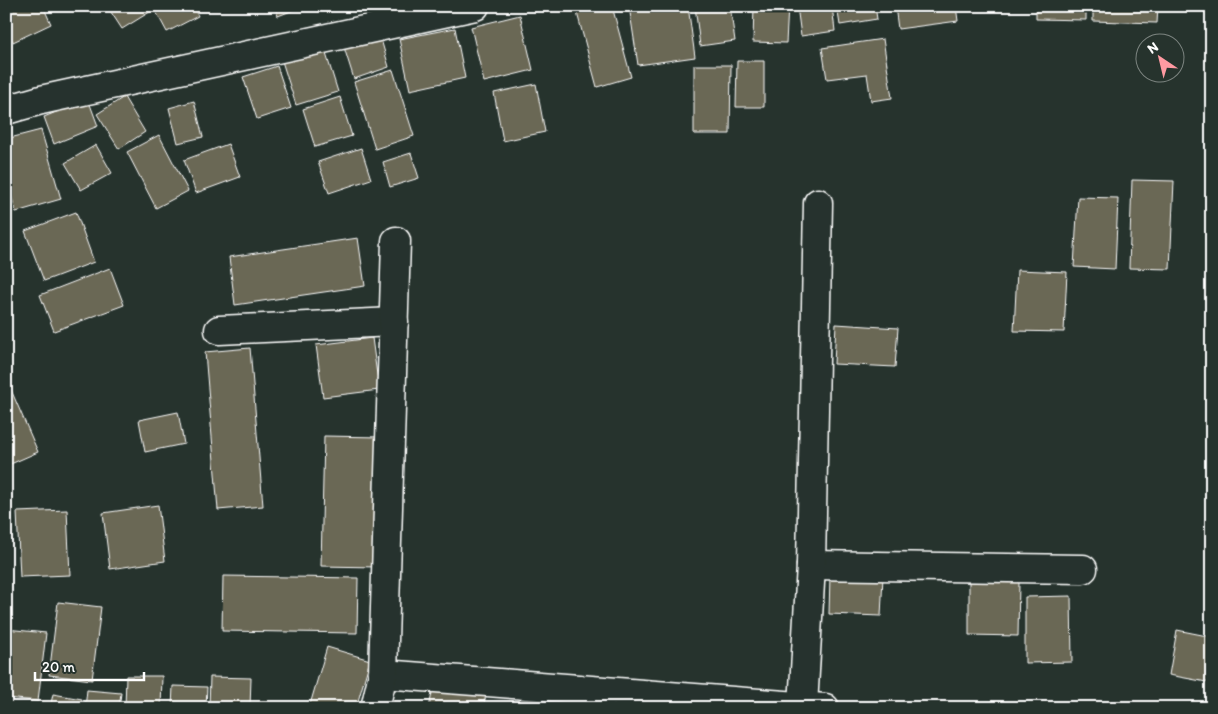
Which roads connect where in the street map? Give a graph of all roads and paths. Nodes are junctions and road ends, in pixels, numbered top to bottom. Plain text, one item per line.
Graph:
1 (475, 6) edge
2 (6, 110) edge
3 (818, 203) dead end
4 (396, 241) dead end
5 (394, 322) junction
6 (220, 330) dead end
7 (811, 565) junction
8 (1083, 569) dead end
9 (383, 674) junction
10 (814, 707) edge
11 (375, 708) edge

1 - 2 street
3 - 7 street
4 - 5 street
5 - 6 street
5 - 9 street
7 - 8 street
7 - 10 street
9 - 10 street
9 - 11 street

